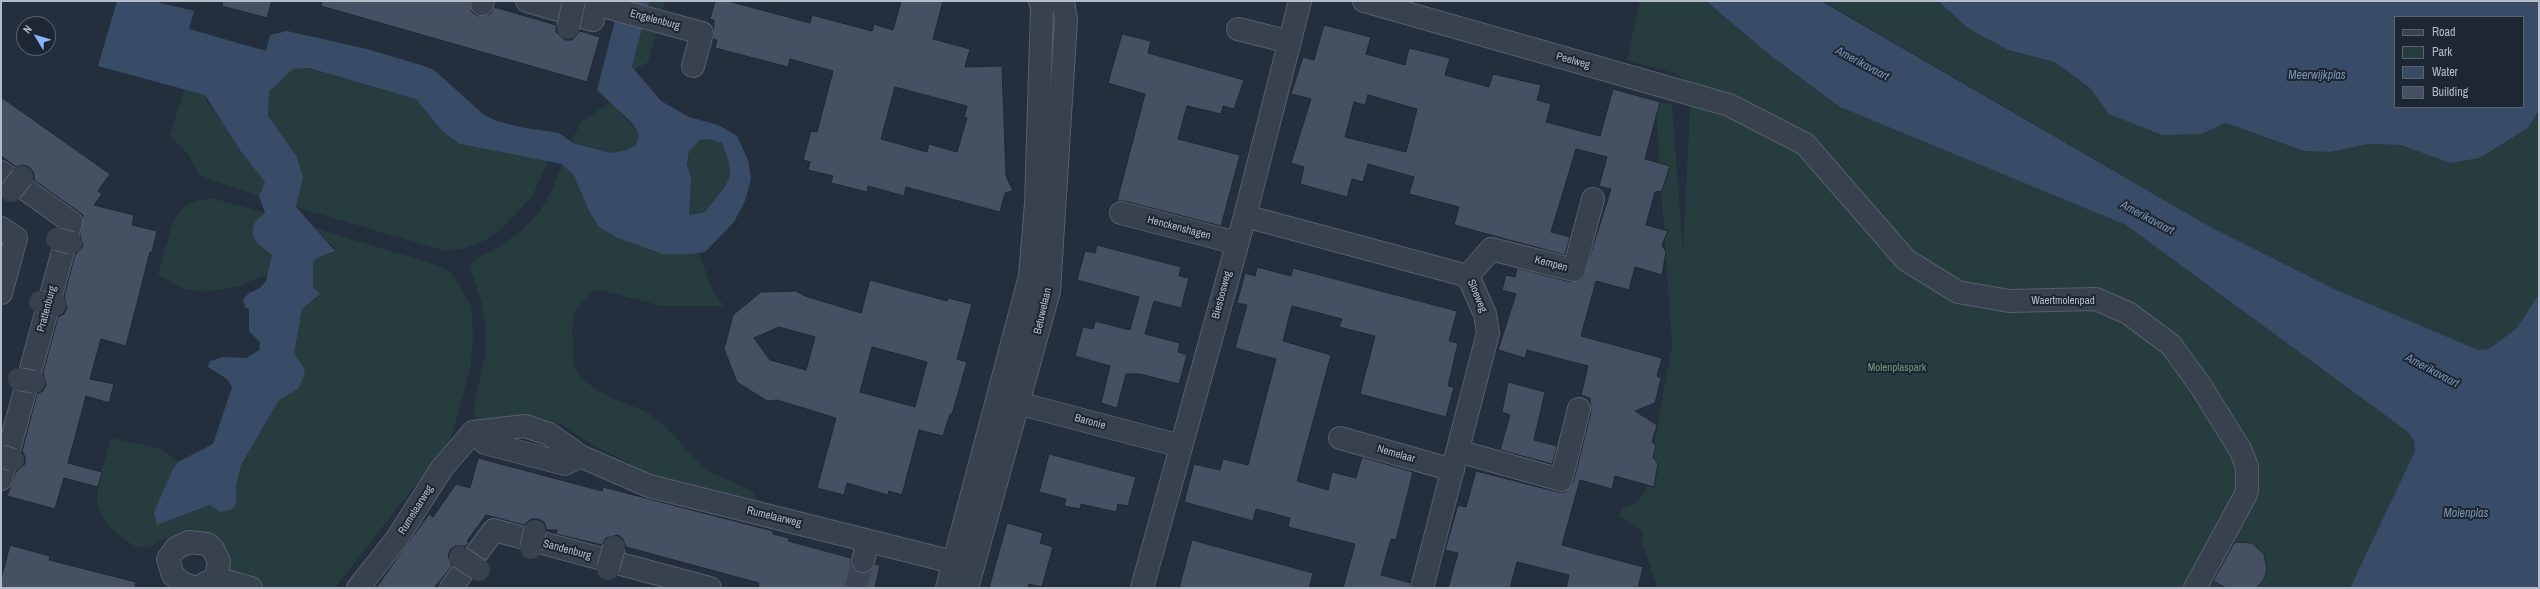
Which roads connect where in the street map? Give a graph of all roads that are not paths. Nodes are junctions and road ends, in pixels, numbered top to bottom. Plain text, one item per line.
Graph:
1 (527, 1) edge
2 (574, 1) edge
3 (1040, 1) edge
4 (1063, 1) edge
5 (1300, 1) edge
6 (1364, 1) edge
7 (589, 10) edge
8 (568, 28) dead end
9 (1238, 29) dead end
10 (1290, 42) junction
11 (693, 66) dead end
12 (1779, 130) joint
13 (1, 172) edge
14 (1594, 199) dead end
15 (1121, 213) dead end
16 (1245, 216) junction
17 (1, 228) edge
18 (1237, 243) junction
19 (1468, 276) junction
20 (1, 293) edge
21 (1009, 401) junction
22 (1579, 409) dead end
23 (1340, 438) dead end
24 (1181, 446) junction
25 (1455, 460) junction
26 (1, 479) edge
27 (614, 547) dead end
28 (460, 557) dead end
29 (964, 565) junction
30 (608, 569) dead end
31 (479, 570) dead end
32 (216, 578) dead end
33 (717, 584) edge
34 (251, 588) edge
35 (358, 588) edge
36 (451, 588) edge
37 (947, 588) edge
38 (967, 588) edge
39 (1142, 588) edge
40 (1422, 588) edge
41 (2195, 588) edge

1 - 7 street, Engelenburg
2 - 8 street, bridge
3 - 21 street, Betuwelaan
4 - 21 street, Betuwelaan
5 - 10 street, Biesbosweg
6 - 12 street, Peelweg
7 - 11 street, Engelenburg
9 - 10 street
10 - 16 street, Biesbosweg
12 - 41 street, Waertmolenpad
13 - 26 street, Prattenburg
14 - 19 street, Kempen
15 - 18 street, Henckenshagen
16 - 18 street, Biesbosweg
16 - 19 street, Sloeweg
17 - 20 street
18 - 24 street, Biesbosweg
19 - 25 street, Sloeweg
21 - 24 street, Baronie
21 - 29 street, Betuwelaan
22 - 25 street
23 - 25 street, Nemelaar
24 - 39 street, Biesbosweg
25 - 40 street, Sloeweg
27 - 30 street, bridge
28 - 31 street, bridge
29 - 35 street, Rumelaarweg
29 - 37 street, Betuwelaan
29 - 38 street, Betuwelaan
32 - 34 street
33 - 36 street, Sandenburg

